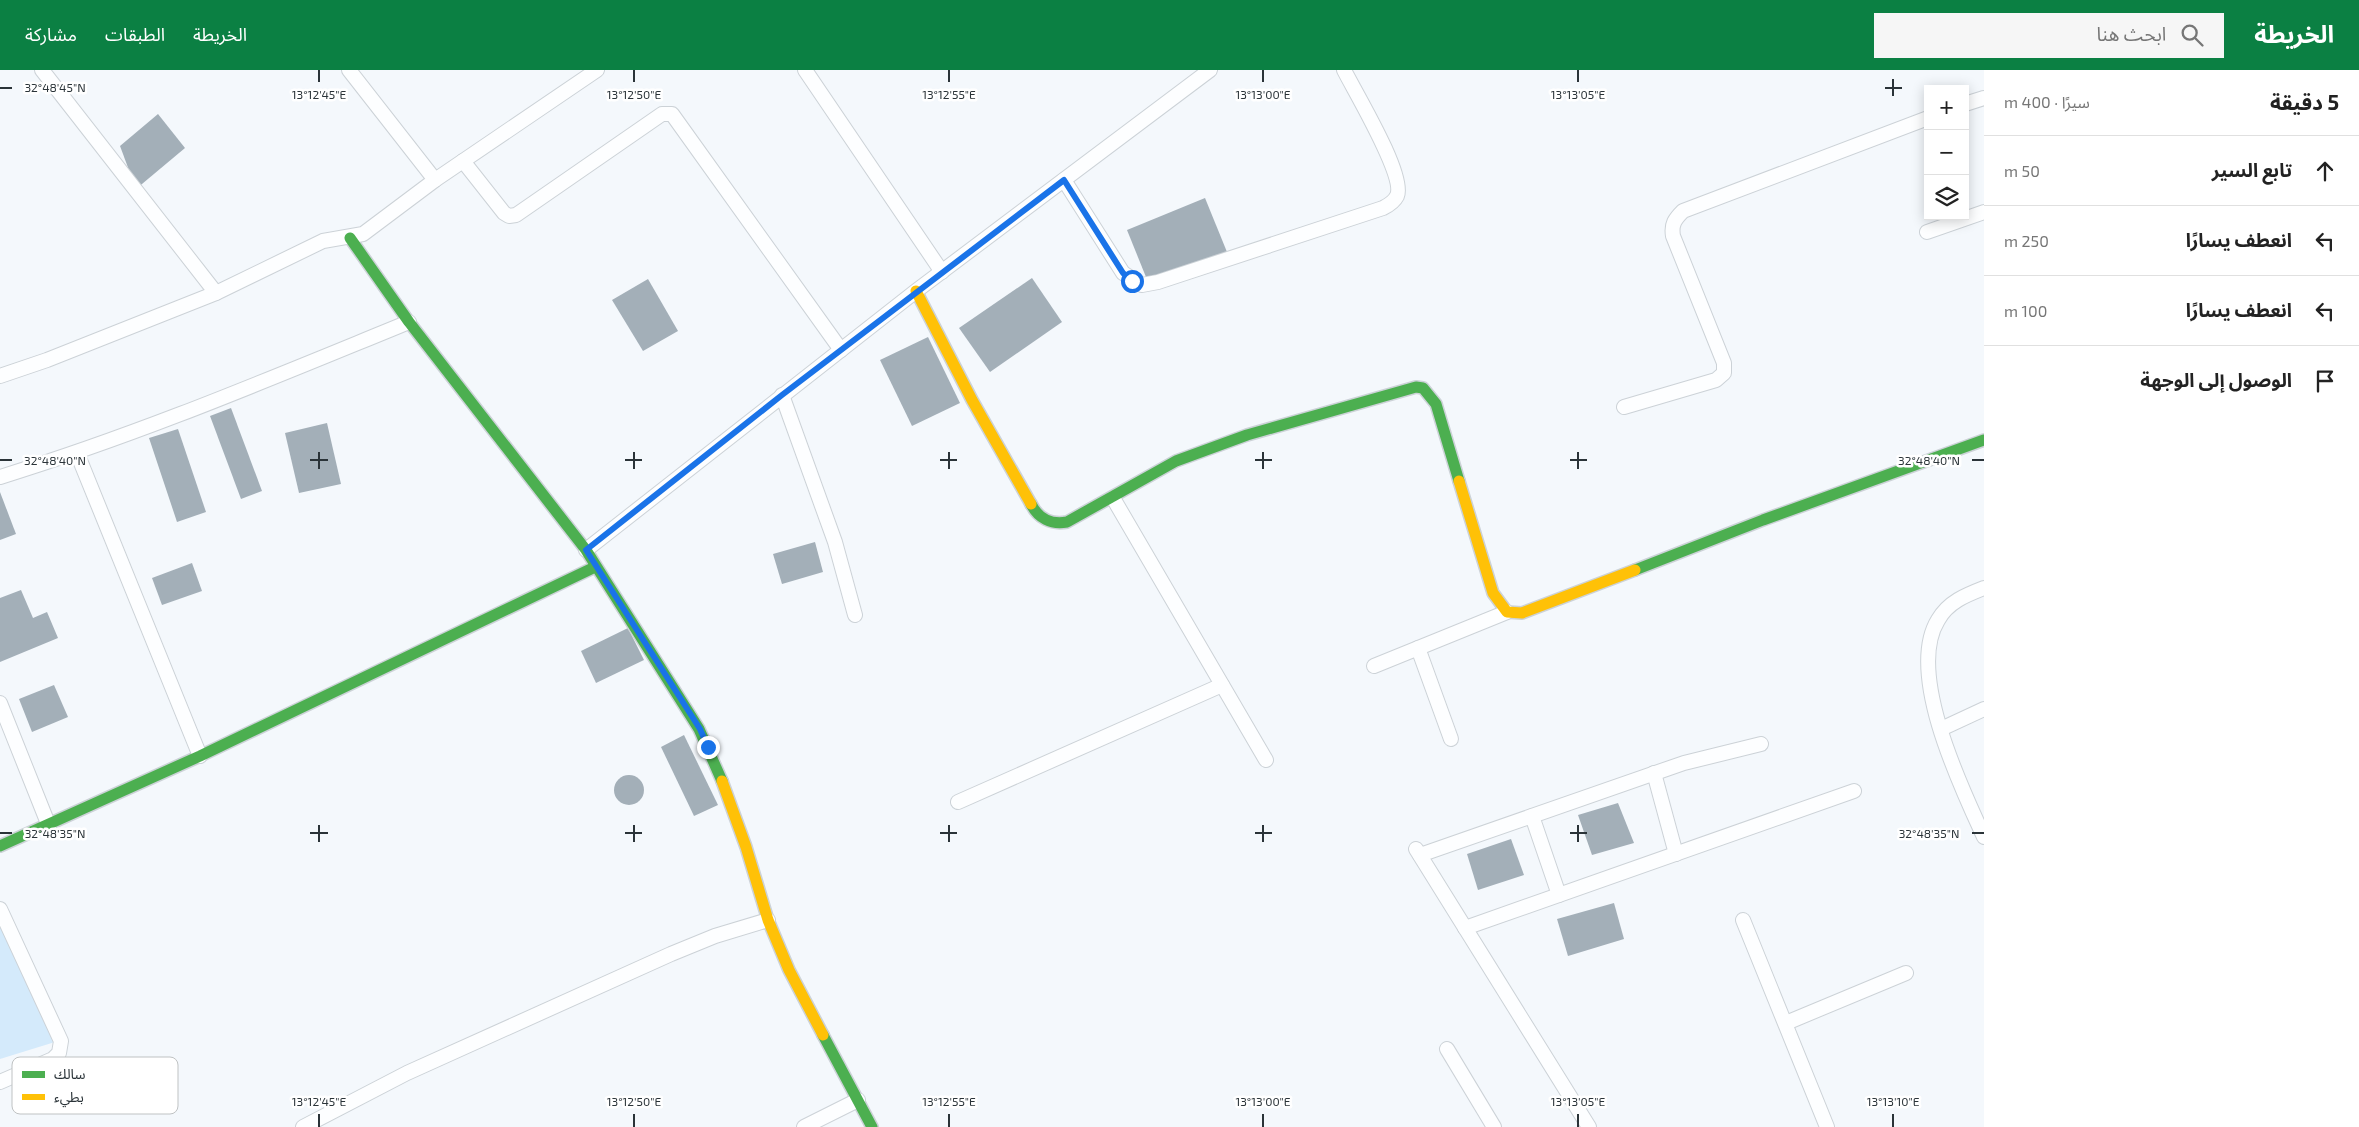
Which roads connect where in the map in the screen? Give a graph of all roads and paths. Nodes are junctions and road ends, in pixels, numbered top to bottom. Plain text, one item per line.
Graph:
1 (42, 70) edge
2 (348, 70) edge
3 (597, 70) edge
4 (805, 70) edge
5 (1210, 70) edge
6 (1344, 70) edge
7 (1984, 98) edge
8 (1969, 103) edge
9 (1924, 120) edge
10 (463, 161) junction
11 (435, 180) junction
12 (1064, 180) junction
13 (1984, 212) edge
14 (1927, 232) dead end
15 (350, 238) junction
16 (942, 272) junction
17 (916, 291) junction
18 (216, 293) junction
19 (410, 322) junction
20 (841, 350) junction
21 (0, 376) edge
22 (782, 395) junction
23 (1624, 407) dead end
24 (1984, 440) edge
25 (77, 453) junction
26 (0, 477) edge
27 (1113, 498) junction
28 (586, 550) junction
29 (595, 566) junction
30 (1984, 588) edge
31 (1507, 612) junction
32 (854, 615) dead end
33 (1418, 648) junction
34 (1374, 666) dead end
35 (1222, 686) junction
36 (0, 703) edge
37 (1984, 709) edge
38 (1941, 729) junction
39 (1451, 739) dead end
40 (1761, 744) dead end
41 (200, 756) junction
42 (1266, 760) dead end
43 (1654, 773) junction
44 (1854, 791) dead end
45 (958, 802) dead end
46 (1532, 816) junction
47 (49, 826) junction
48 (1984, 837) edge
49 (0, 846) edge
50 (1676, 854) junction
51 (1559, 895) junction
52 (0, 909) edge
53 (768, 920) junction
54 (1743, 920) dead end
55 (1465, 928) junction
56 (1906, 973) dead end
57 (1786, 1023) junction
58 (1447, 1049) dead end
59 (56, 1057) edge
60 (12, 1077) edge
61 (0, 1082) edge
62 (858, 1100) junction
63 (303, 1127) edge
64 (804, 1127) edge
65 (872, 1127) edge
66 (1494, 1127) edge
67 (1590, 1127) edge
68 (1827, 1127) edge

1 - 18 street
2 - 11 street
3 - 10 street
4 - 16 street
5 - 12 street
6 - 12 street
7 - 8 street
9 - 23 street
10 - 11 street
10 - 20 street
11 - 15 street
12 - 16 street
13 - 14 street
15 - 18 street
15 - 19 street
16 - 17 street
17 - 20 street
17 - 27 street
18 - 21 street
19 - 25 street
19 - 28 street
20 - 22 street
22 - 28 street
22 - 32 street
24 - 31 street
25 - 26 street
25 - 41 street
27 - 31 street
27 - 35 street
28 - 29 street
29 - 41 street
29 - 53 street
30 - 38 street
31 - 33 street
33 - 34 street
33 - 39 street
35 - 42 street
35 - 45 street
36 - 47 street
37 - 38 street
38 - 48 street
40 - 43 street
41 - 47 street
43 - 46 street
43 - 50 street
44 - 50 street
46 - 51 street
46 - 55 street
47 - 49 street
50 - 51 street
51 - 55 street
52 - 59 street
53 - 62 street
53 - 63 street
54 - 57 street
55 - 67 street
56 - 57 street
57 - 68 street
58 - 66 street
60 - 61 street
62 - 64 street
62 - 65 street

